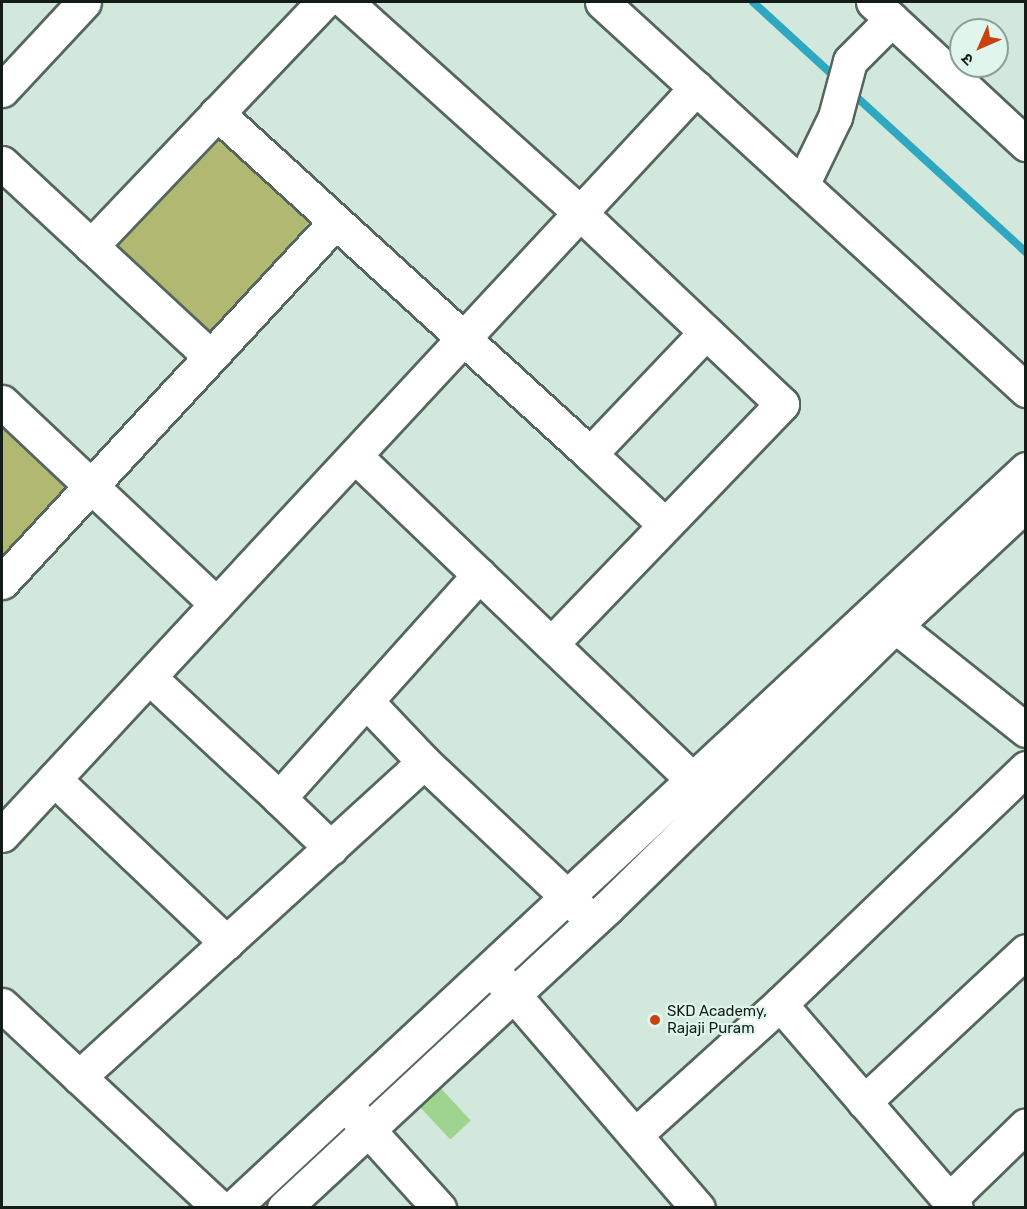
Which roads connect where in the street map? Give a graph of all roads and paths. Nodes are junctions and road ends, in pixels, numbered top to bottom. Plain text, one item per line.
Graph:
1 (84, 2) edge
2 (323, 2) edge
3 (346, 2) edge
4 (602, 2) edge
5 (882, 10) edge
6 (696, 87) junction
7 (2, 90) edge
8 (216, 113) junction
9 (1026, 144) edge
10 (2, 163) edge
11 (802, 185) junction
12 (579, 213) junction
13 (335, 222) junction
14 (91, 246) junction
15 (706, 332) junction
16 (462, 340) junction
17 (210, 356) junction
18 (1026, 390) edge
19 (2, 402) edge
20 (590, 454) junction
21 (355, 456) junction
22 (1026, 469) edge
23 (90, 485) junction
24 (1026, 504) edge
25 (665, 525) junction
26 (479, 575) junction
27 (2, 582) edge
28 (216, 604) junction
29 (885, 618) junction
30 (551, 644) junction
31 (149, 677) junction
32 (366, 701) junction
33 (1026, 730) edge
34 (424, 762) junction
35 (1026, 768) edge
36 (54, 779) junction
37 (704, 792) junction
38 (279, 798) junction
39 (2, 836) edge
40 (331, 848) junction
41 (568, 897) junction
42 (592, 921) junction
43 (227, 942) junction
44 (1026, 951) edge
45 (491, 969) junction
46 (514, 994) junction
47 (780, 1004) junction
48 (2, 1005) edge
49 (80, 1077) junction
50 (864, 1102) junction
51 (344, 1104) junction
52 (1026, 1125) edge
53 (368, 1130) junction
54 (635, 1135) junction
55 (952, 1204) edge
56 (220, 1208) edge
57 (233, 1208) edge
58 (284, 1208) edge
59 (439, 1208) edge
60 (698, 1208) edge

1 - 7 street
2 - 8 street
3 - 12 street
4 - 6 street
5 - 9 street
5 - 11 street
6 - 11 street
6 - 12 street
8 - 13 street
8 - 14 street
10 - 14 street
11 - 18 street
12 - 15 street
12 - 16 street
13 - 16 street
13 - 17 street
14 - 17 street
15 - 20 street
15 - 25 street
16 - 20 street
16 - 21 street
17 - 23 street
19 - 23 street
20 - 25 street
21 - 26 street
21 - 28 street
22 - 29 street
23 - 27 street
23 - 28 street
24 - 29 street
25 - 30 street
26 - 30 street
26 - 32 street
28 - 31 street
29 - 33 street
29 - 37 street
30 - 37 street
31 - 36 street
31 - 38 street
32 - 34 street
32 - 38 street
34 - 40 street
34 - 41 street
35 - 47 street
36 - 39 street
36 - 43 street
37 - 41 street
37 - 42 street
38 - 40 street
40 - 43 street
41 - 42 street
41 - 45 street
42 - 46 street
43 - 49 street
44 - 50 street
45 - 46 street
45 - 51 street
46 - 53 street
46 - 54 street
47 - 50 street
47 - 54 street
48 - 49 street
49 - 56 street
50 - 55 street
51 - 53 street
51 - 57 street
52 - 55 street
53 - 58 street
53 - 59 street
54 - 60 street

